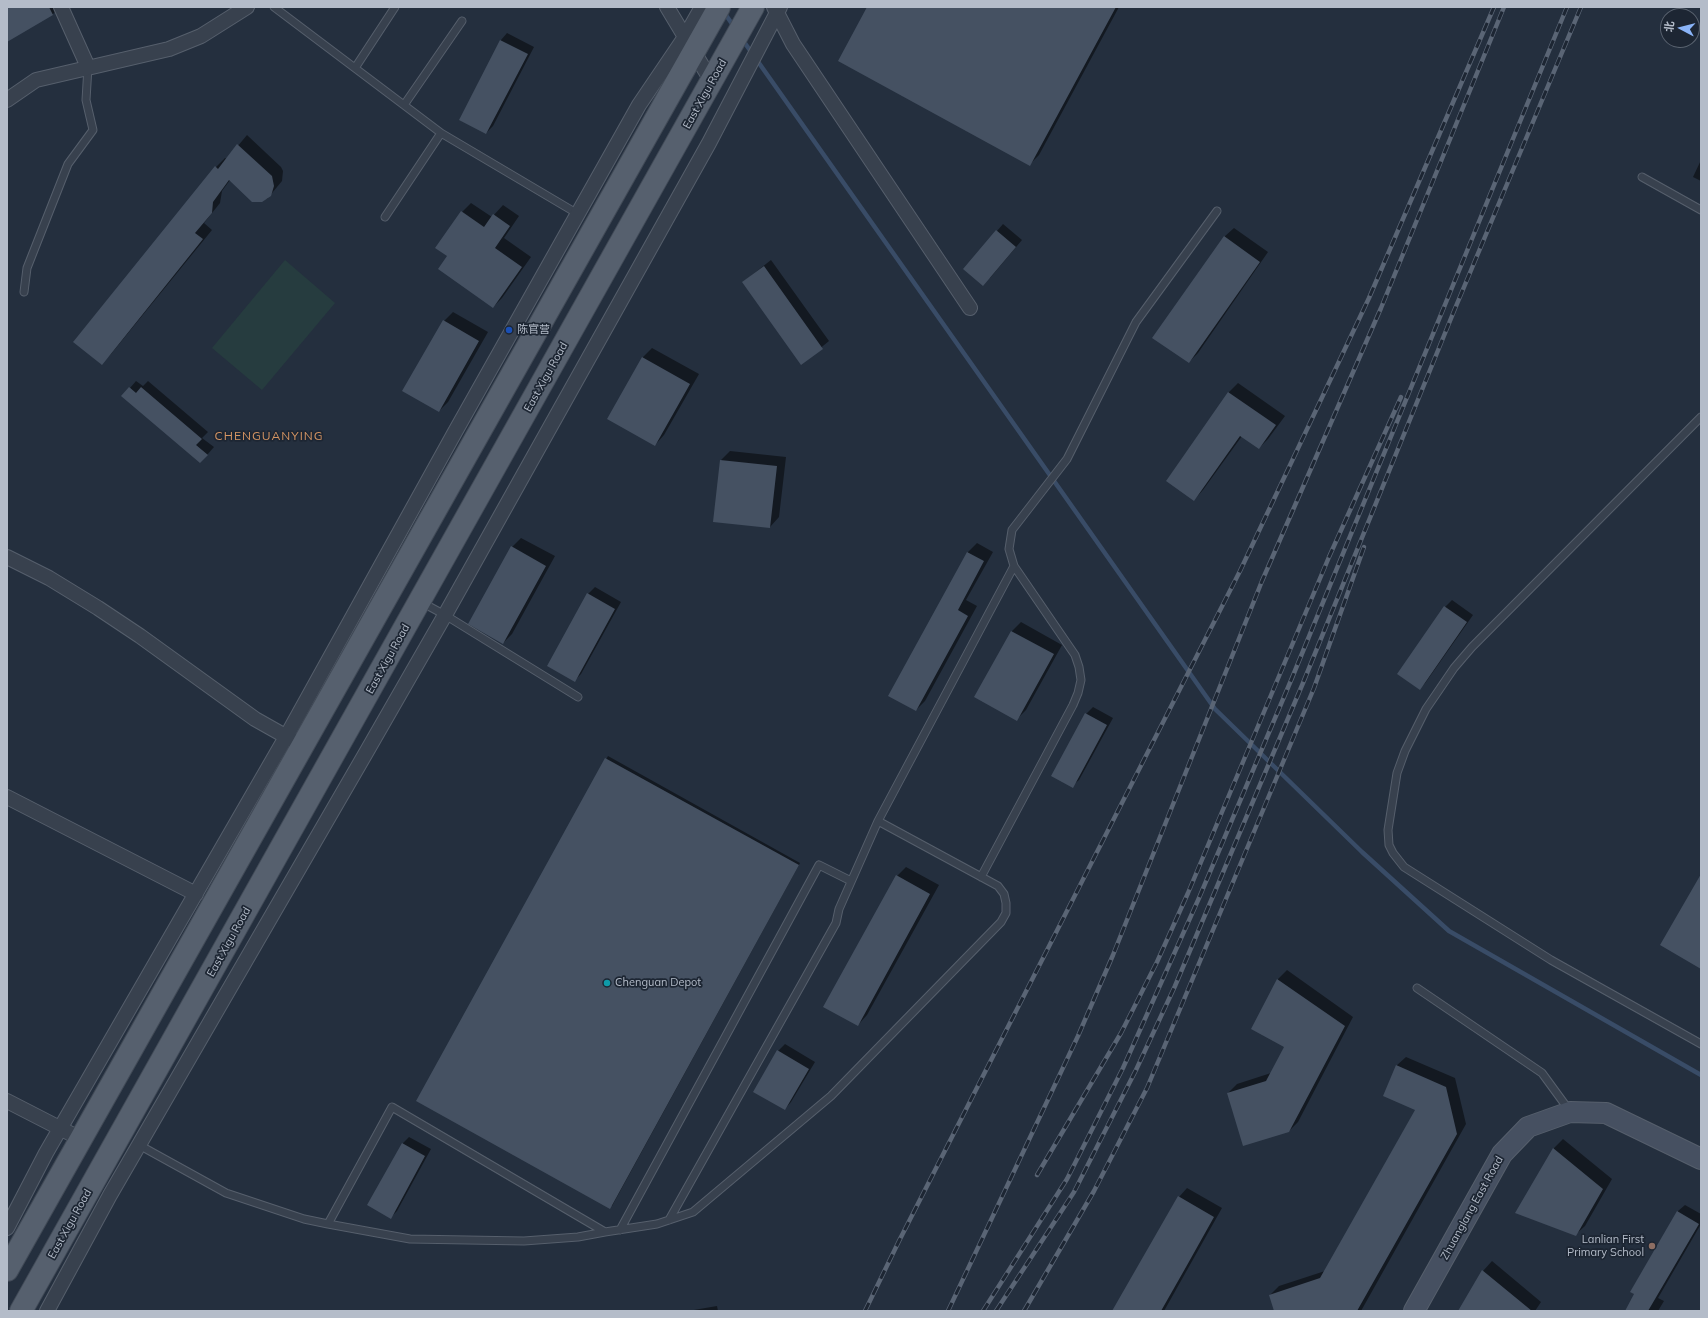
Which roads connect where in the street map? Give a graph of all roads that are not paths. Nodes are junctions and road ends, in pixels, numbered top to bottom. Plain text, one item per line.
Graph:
1 (61, 7) edge
2 (247, 7) edge
3 (274, 7) edge
4 (395, 7) edge
5 (667, 7) edge
6 (702, 7) edge
7 (719, 7) edge
8 (753, 7) edge
9 (776, 12) edge
10 (462, 21) dead end
11 (694, 38) junction
12 (88, 67) junction
13 (355, 68) junction
14 (712, 82) junction
15 (7, 100) edge
16 (404, 105) junction
17 (441, 133) junction
18 (1642, 177) dead end
19 (1701, 210) edge
20 (1217, 211) dead end
21 (578, 214) junction
22 (385, 217) dead end
23 (24, 292) dead end
24 (970, 308) dead end
25 (1701, 418) edge
26 (7, 557) edge
27 (1014, 566) junction
28 (420, 602) junction
29 (444, 615) junction
30 (578, 696) dead end
31 (294, 742) junction
32 (7, 797) edge
33 (878, 821) junction
34 (981, 877) junction
35 (851, 881) junction
36 (196, 894) junction
37 (1417, 988) dead end
38 (1701, 1044) edge
39 (7, 1101) edge
40 (1570, 1112) junction
41 (60, 1129) junction
42 (82, 1139) junction
43 (139, 1145) junction
44 (1701, 1159) edge
45 (669, 1220) junction
46 (8, 1221) edge
47 (328, 1224) junction
48 (620, 1230) junction
49 (605, 1232) junction
50 (28, 1234) junction
51 (7, 1270) edge
52 (21, 1311) edge
53 (47, 1311) edge
54 (1414, 1311) edge

1 - 12 street
2 - 12 street
3 - 13 lane
4 - 13 lane
5 - 11 street
6 - 11 street
7 - 11 main road
8 - 14 main road, East Xigu Road
9 - 24 street
9 - 29 street
10 - 16 lane
11 - 14 street
11 - 21 street
11 - 31 main road
12 - 15 street
12 - 23 lane
13 - 16 lane
14 - 28 main road, East Xigu Road
16 - 17 lane
17 - 21 lane
17 - 22 lane
18 - 19 lane
20 - 27 lane
21 - 31 street
25 - 38 lane
26 - 31 street
27 - 33 lane
27 - 34 lane
28 - 29 lane
28 - 52 main road, East Xigu Road
29 - 30 lane
29 - 43 street
31 - 36 street
31 - 42 main road
32 - 36 street
33 - 34 lane
33 - 35 lane
34 - 45 lane
35 - 45 lane
35 - 48 lane
36 - 41 street
37 - 40 lane
39 - 41 street
40 - 44 street, Zhuanglang East Road
40 - 54 street, Zhuanglang East Road
41 - 42 street
41 - 46 street
42 - 50 main road
43 - 47 lane
43 - 53 street
45 - 48 lane
46 - 50 street
47 - 49 lane
47 - 49 lane
48 - 49 lane
50 - 51 main road

